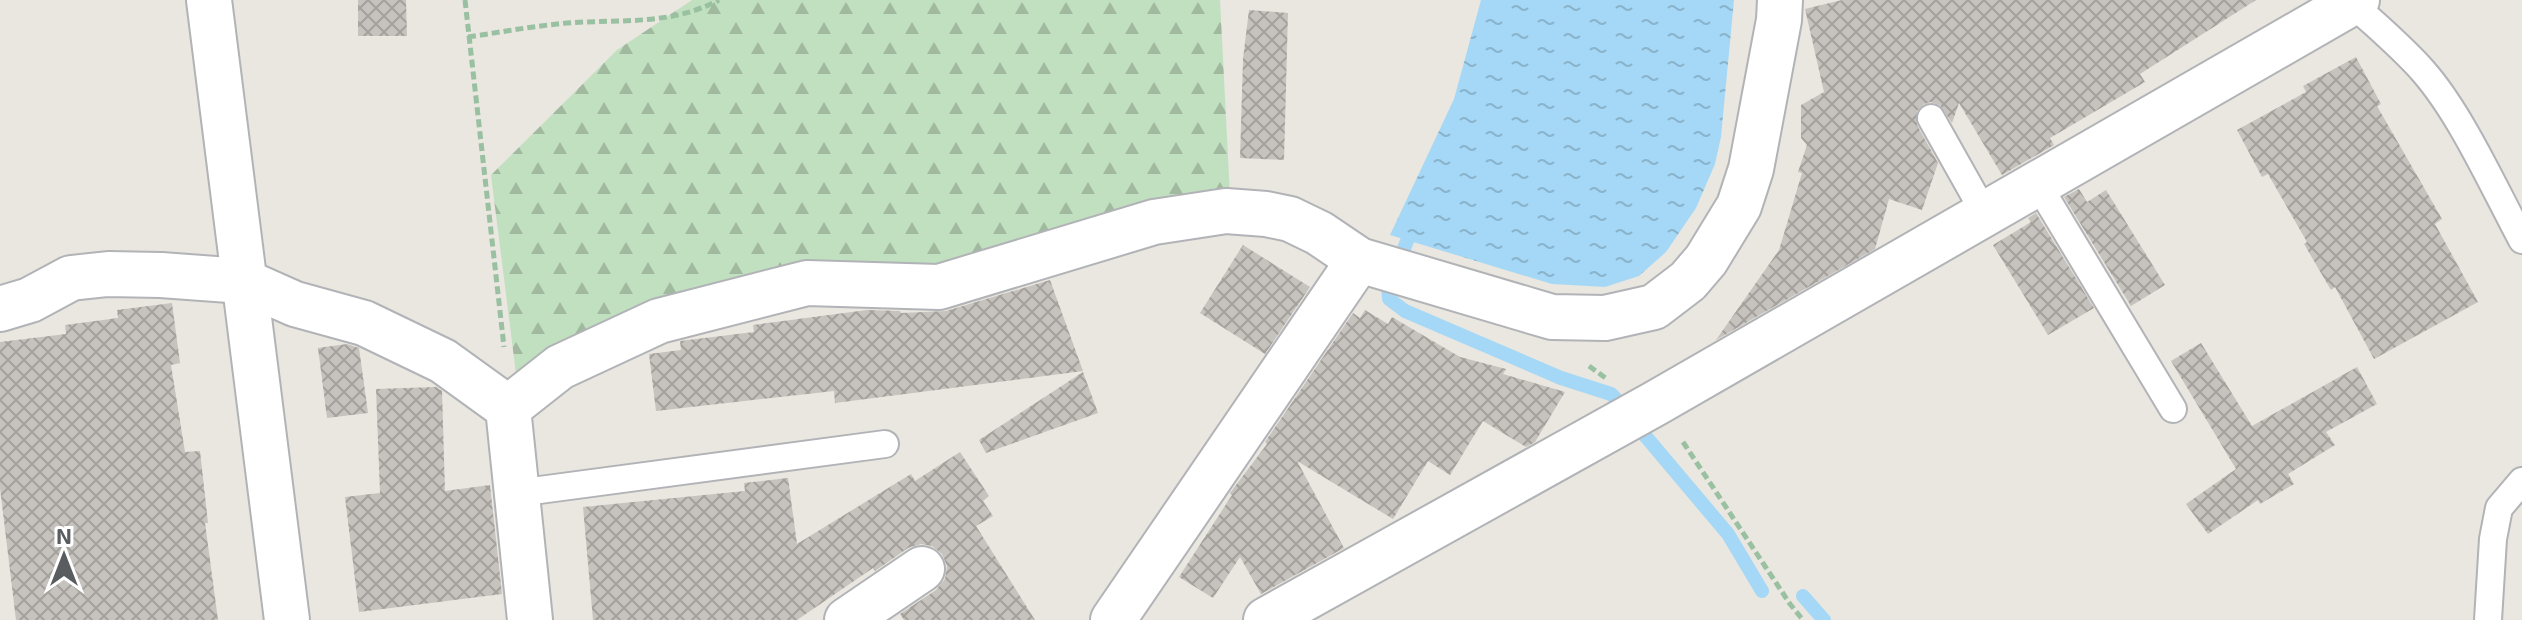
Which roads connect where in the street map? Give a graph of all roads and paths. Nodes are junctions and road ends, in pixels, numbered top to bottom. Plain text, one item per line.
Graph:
1 (209, 0) edge
2 (465, 0) edge
3 (719, 0) edge
4 (1780, 0) edge
5 (2332, 6) edge
6 (468, 37) junction
7 (1931, 118) dead end
8 (2037, 183) junction
9 (1985, 214) junction
10 (2522, 240) edge
11 (1359, 260) junction
12 (243, 281) junction
13 (0, 309) edge
14 (1656, 403) junction
15 (508, 408) junction
16 (2173, 409) dead end
17 (885, 444) dead end
18 (2522, 481) edge
19 (517, 493) junction
20 (922, 569) dead end
21 (862, 616) edge
22 (287, 620) edge
23 (530, 620) edge
24 (1113, 620) edge
25 (1266, 620) edge
26 (1803, 620) edge
27 (2488, 620) edge

1 - 12 street
2 - 6 path
3 - 6 path
4 - 11 street
5 - 8 street
5 - 10 lane
6 - 15 path
7 - 9 lane
8 - 9 street
8 - 16 lane
9 - 14 street
11 - 15 street
11 - 24 street
12 - 13 street
12 - 15 street
12 - 22 street
14 - 25 street
14 - 26 path
15 - 19 street
17 - 19 lane
18 - 27 lane
19 - 23 street
20 - 21 street

